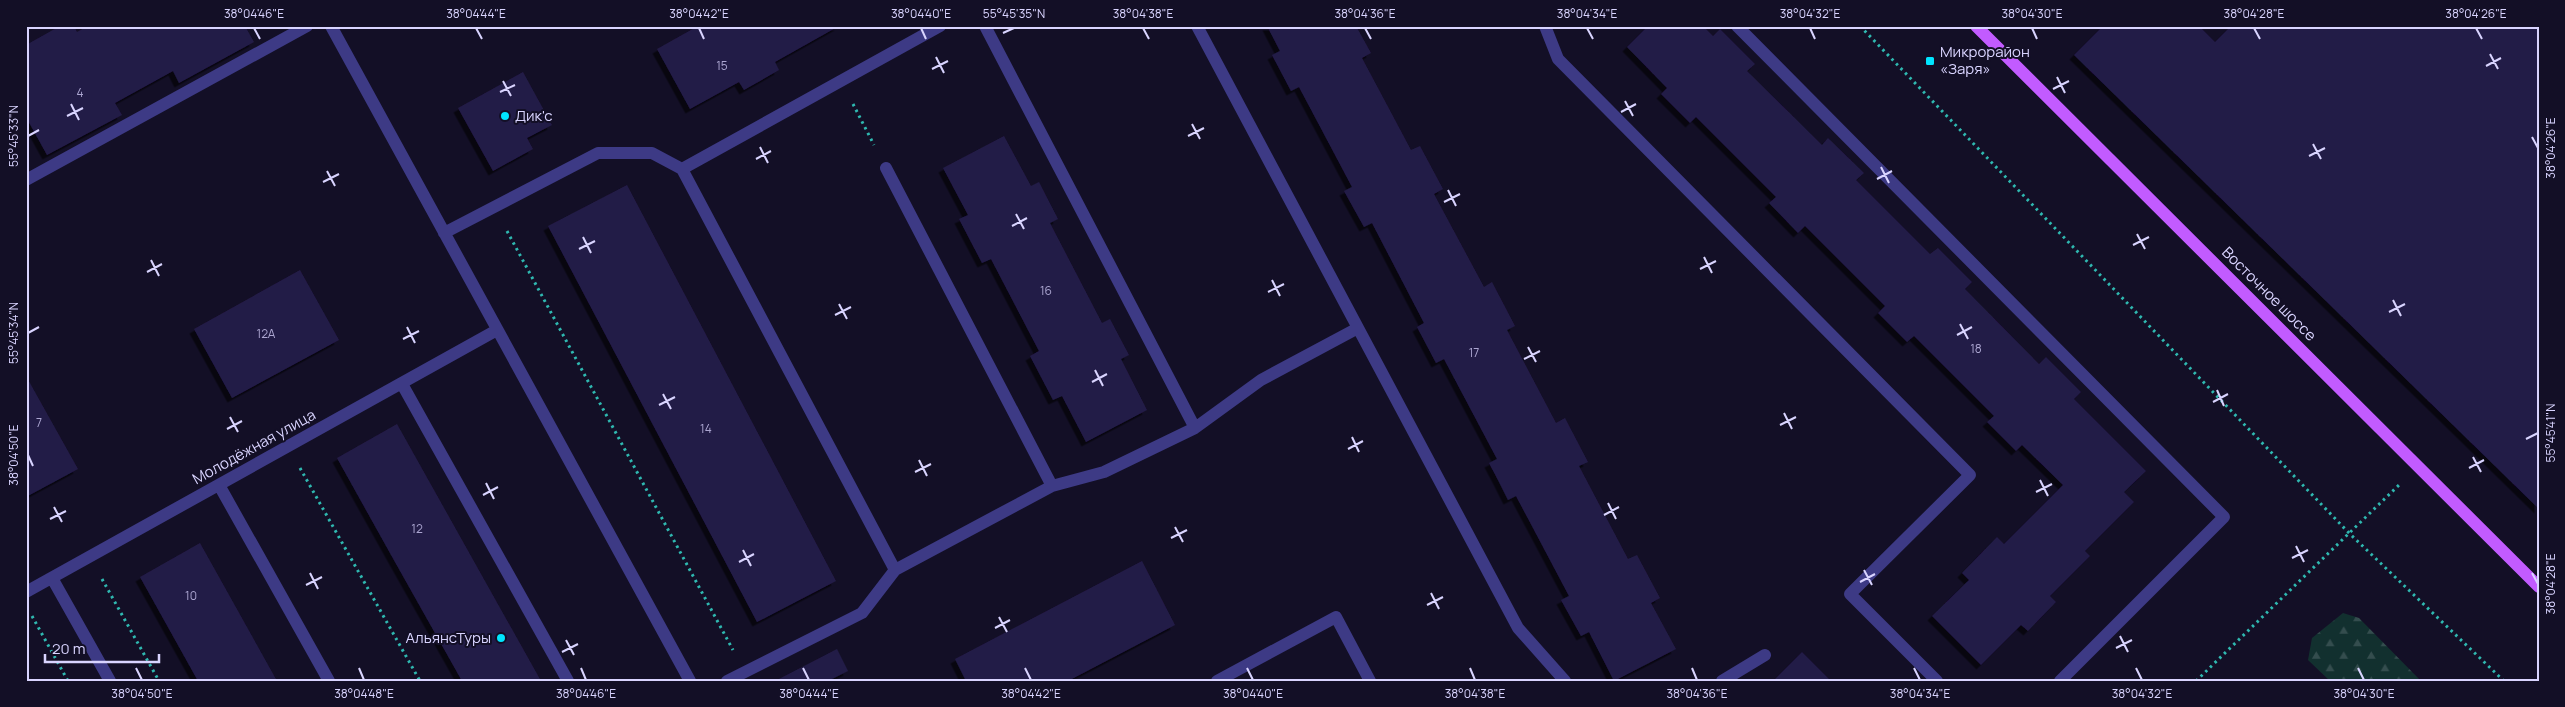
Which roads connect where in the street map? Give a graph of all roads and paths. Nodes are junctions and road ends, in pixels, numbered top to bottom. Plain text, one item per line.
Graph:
1 (307, 26) edge
2 (330, 26) edge
3 (940, 26) edge
4 (985, 26) edge
5 (1197, 26) edge
6 (1545, 26) edge
7 (1737, 26) edge
8 (1860, 26) edge
9 (1976, 26) edge
10 (841, 81) junction
11 (886, 168) joint
12 (682, 169) junction
13 (26, 180) edge
14 (493, 206) junction
15 (444, 232) junction
16 (1358, 328) junction
17 (497, 330) junction
18 (402, 384) junction
19 (1194, 428) junction
20 (288, 447) junction
21 (2419, 465) junction
22 (219, 485) junction
23 (1052, 486) junction
24 (2351, 533) junction
25 (90, 557) junction
26 (895, 570) junction
27 (52, 578) junction
28 (2539, 587) edge
29 (26, 592) edge
30 (31, 614) dead end
31 (1765, 655) dead end
32 (745, 672) junction
33 (68, 681) edge
34 (110, 681) edge
35 (159, 681) edge
36 (329, 681) edge
37 (420, 681) edge
38 (568, 681) edge
39 (690, 681) edge
40 (727, 681) edge
41 (1217, 681) edge
42 (1370, 681) edge
43 (1564, 681) edge
44 (1722, 681) edge
45 (1937, 681) edge
46 (2060, 681) edge
47 (2196, 681) edge
48 (2504, 681) edge

1 - 13 street
2 - 15 street
3 - 10 street
4 - 19 street
5 - 16 street
6 - 45 street
7 - 46 street
8 - 24 path
9 - 21 main road, Восточное шоссе
10 - 11 path
10 - 12 street
11 - 23 street
12 - 14 street
12 - 26 street
14 - 15 street
14 - 32 path
15 - 17 street
16 - 19 street
16 - 43 street
17 - 18 street, Молодёжная улица
17 - 39 street
18 - 20 street, Молодёжная улица
18 - 38 street
19 - 23 street
20 - 22 street, Молодёжная улица
20 - 37 path
21 - 24 path
21 - 28 main road, Восточное шоссе
22 - 25 street, Молодёжная улица
22 - 36 street
23 - 26 street
24 - 47 path
24 - 48 path
25 - 27 street, Молодёжная улица
25 - 35 path
26 - 32 street
27 - 29 street, Молодёжная улица
27 - 34 street
30 - 33 path
31 - 44 street
32 - 40 street
41 - 42 street

